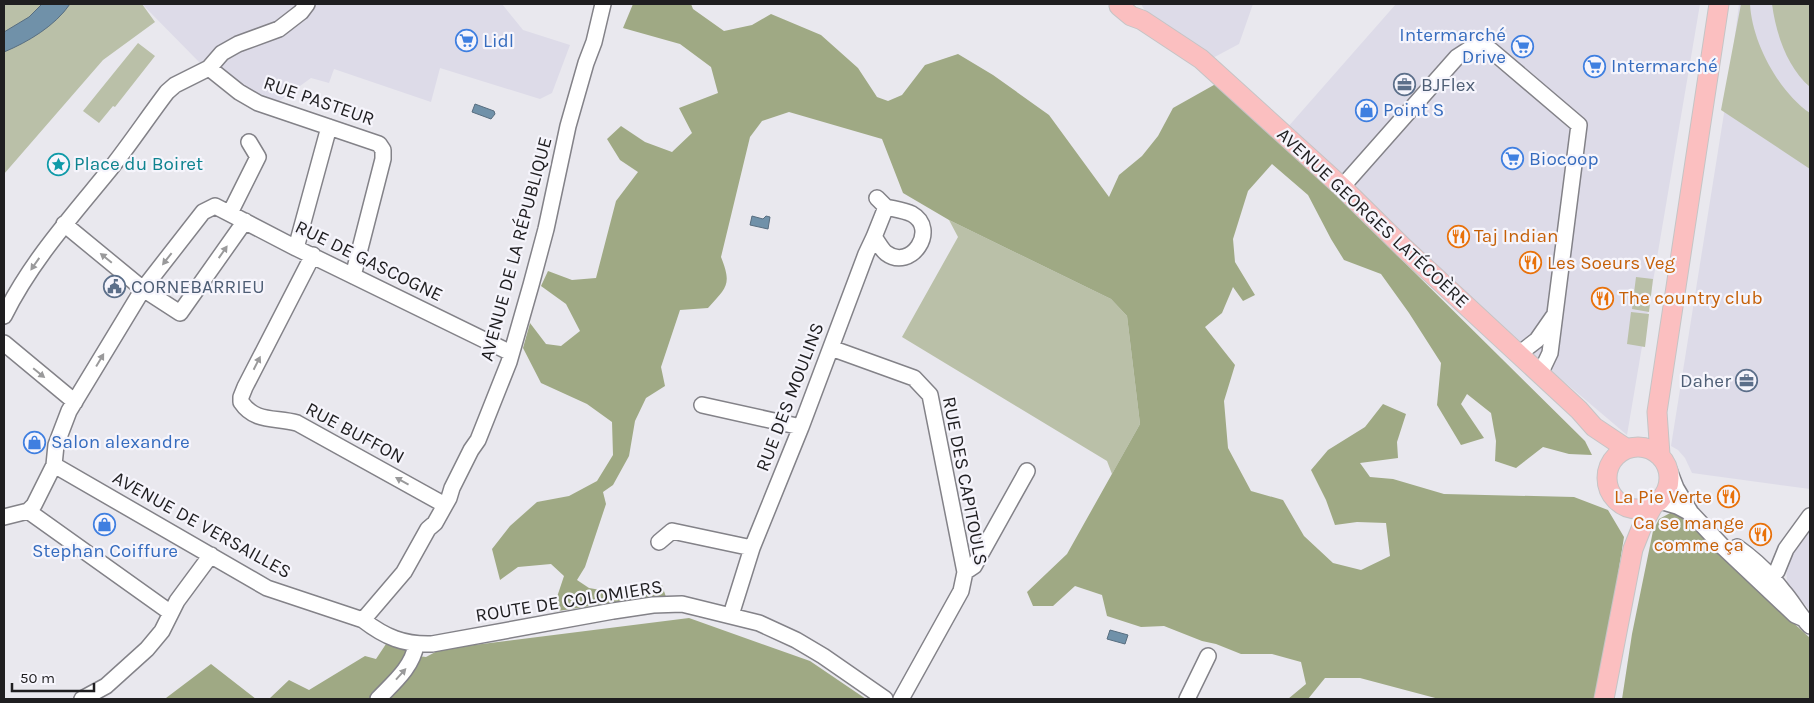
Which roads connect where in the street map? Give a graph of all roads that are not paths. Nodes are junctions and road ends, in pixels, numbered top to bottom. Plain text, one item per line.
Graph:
1 (307, 4) edge
2 (603, 4) edge
3 (1116, 4) edge
4 (1719, 4) edge
5 (1140, 12) edge
6 (209, 68) junction
7 (329, 127) junction
8 (249, 142) dead end
9 (1342, 187) junction
10 (230, 213) junction
11 (245, 221) junction
12 (64, 224) junction
13 (874, 237) junction
14 (296, 248) junction
15 (313, 255) junction
16 (354, 276) junction
17 (143, 289) junction
18 (1556, 314) junction
19 (4, 316) edge
20 (4, 343) edge
21 (831, 348) junction
22 (511, 353) junction
23 (1519, 354) junction
24 (1540, 374) junction
25 (75, 402) junction
26 (702, 405) dead end
27 (1657, 412) junction
28 (1594, 427) junction
29 (802, 428) junction
30 (1631, 448) junction
31 (1611, 462) junction
32 (1664, 463) junction
33 (54, 465) junction
34 (1026, 471) dead end
35 (1657, 503) junction
36 (445, 505) junction
37 (1622, 506) junction
38 (28, 511) junction
39 (1692, 514) junction
40 (1810, 516) edge
41 (4, 517) edge
42 (1708, 528) junction
43 (659, 542) dead end
44 (752, 548) junction
45 (1633, 549) junction
46 (1786, 550) junction
47 (211, 555) junction
48 (1751, 558) junction
49 (965, 572) junction
50 (1768, 581) junction
51 (171, 614) junction
52 (731, 615) junction
53 (363, 620) junction
54 (1806, 622) edge
55 (416, 645) junction
56 (1208, 656) dead end
57 (82, 699) edge
58 (378, 699) edge
59 (885, 699) edge
60 (901, 699) edge
61 (1186, 699) edge
62 (1604, 699) edge

1 - 6 street
2 - 22 street, AVENUE DE LA RÉPUBLIQUE
3 - 5 main road, AVENUE GEORGES LATÉCOÈRE
4 - 27 main road
5 - 9 main road, AVENUE GEORGES LATÉCOÈRE
6 - 7 street, RUE PASTEUR
6 - 12 street
7 - 14 street
7 - 16 street, RUE PASTEUR
8 - 10 street
9 - 18 street
9 - 23 main road, AVENUE GEORGES LATÉCOÈRE
10 - 11 street, RUE DE GASCOGNE
10 -> 17 street, RUE DE GASCOGNE
11 - 14 street, RUE DE GASCOGNE
17 -> 11 street
17 -> 12 street
12 -> 19 street
13 - 13 street, RUE DES MOULINS
13 - 21 street, RUE DES MOULINS
14 - 15 street, RUE DE GASCOGNE
15 - 16 street, RUE DE GASCOGNE
36 -> 15 street, RUE BUFFON
16 - 22 street, RUE DE GASCOGNE
25 -> 17 street
18 - 23 street
18 - 24 street
20 -> 25 street
21 - 29 street, RUE DES MOULINS
21 - 49 street, RUE DES CAPITOULS
22 - 36 street, AVENUE DE LA RÉPUBLIQUE
23 - 24 main road, AVENUE GEORGES LATÉCOÈRE
24 - 28 main road, AVENUE GEORGES LATÉCOÈRE
25 - 33 street
26 - 29 street
27 - 30 main road
27 - 32 main road
28 - 30 main road, AVENUE GEORGES LATÉCOÈRE
28 - 31 main road, AVENUE GEORGES LATÉCOÈRE
29 - 44 street, RUE DES MOULINS
30 - 31 main road
30 - 32 main road
31 - 37 main road
32 - 35 main road
32 - 39 street
33 - 38 street
33 - 47 street, AVENUE DE VERSAILLES
34 - 49 street
35 - 37 main road
35 - 39 street
35 - 45 main road
36 - 53 street, AVENUE DE LA RÉPUBLIQUE
37 - 45 main road
38 - 41 street
38 - 51 street
39 - 42 street
40 - 46 street
42 - 48 street
42 - 50 street
43 - 44 street
44 - 52 street, RUE DES MOULINS
45 - 62 main road
46 - 48 street
46 - 50 street
47 - 51 street
47 - 53 street, AVENUE DE VERSAILLES
48 - 50 street
49 - 60 street, RUE DES CAPITOULS
50 - 54 street
51 - 57 street
52 - 55 street, ROUTE DE COLOMIERS
52 - 59 street, ROUTE DE COLOMIERS
53 - 55 street, ROUTE DE COLOMIERS
58 -> 55 street
56 - 61 street

